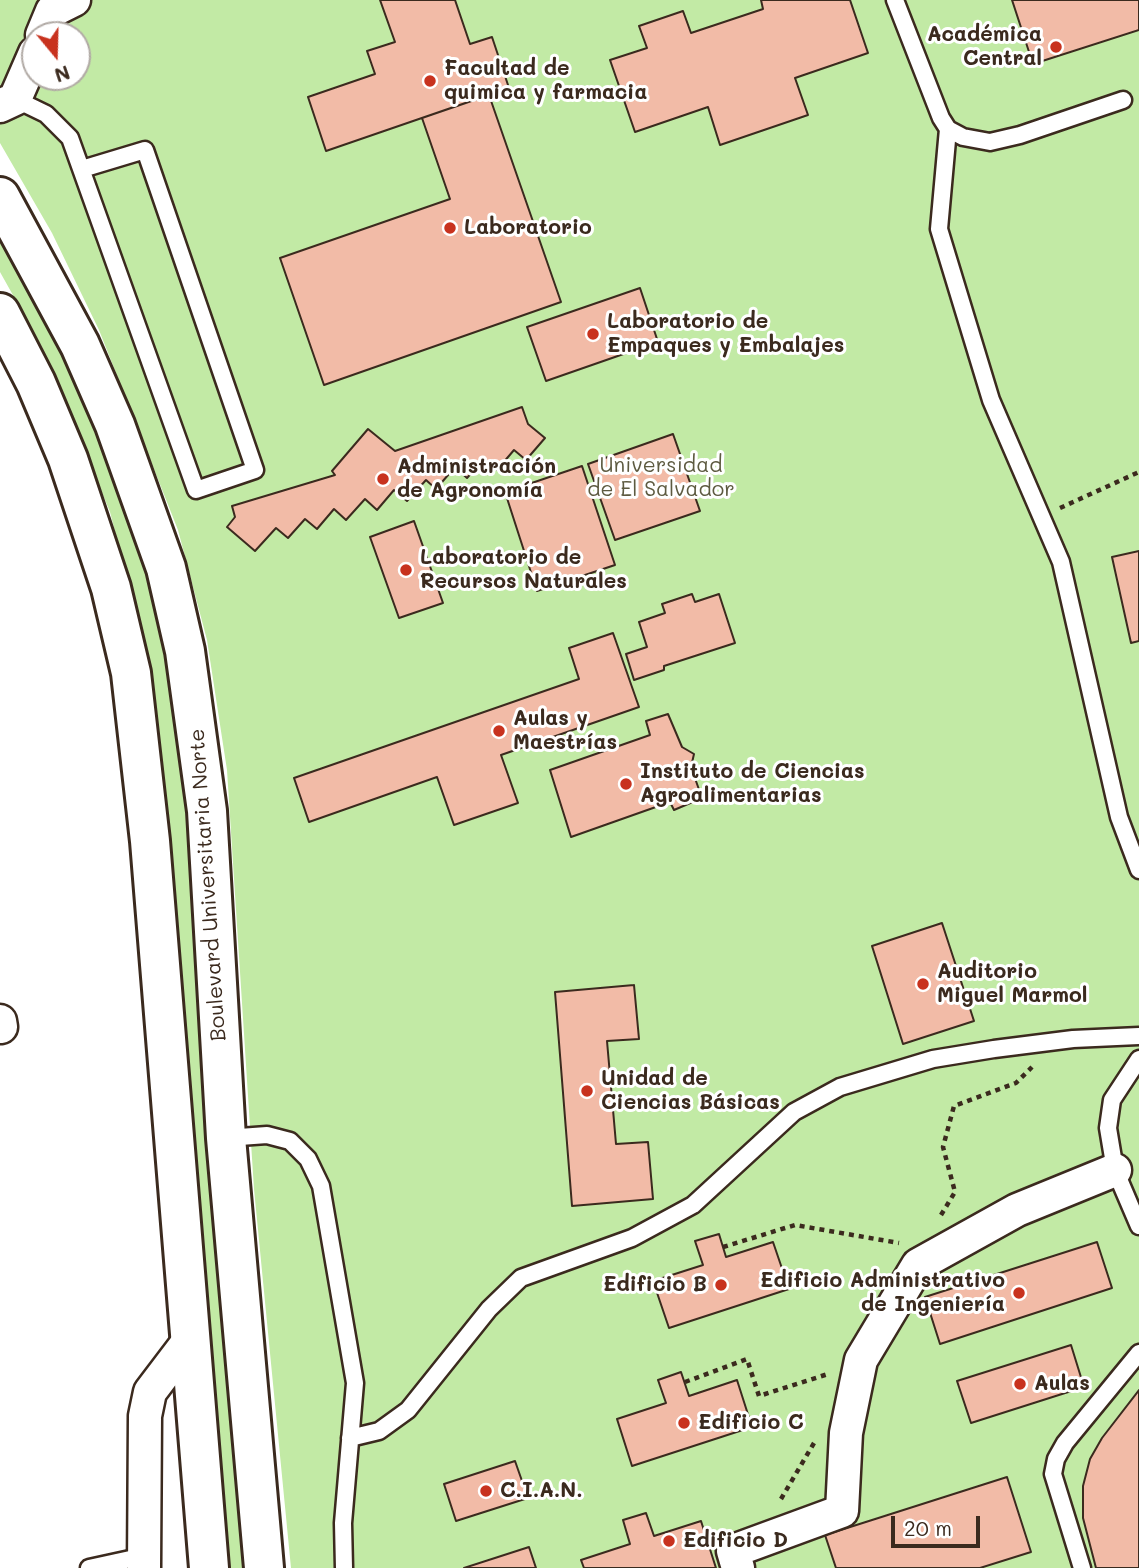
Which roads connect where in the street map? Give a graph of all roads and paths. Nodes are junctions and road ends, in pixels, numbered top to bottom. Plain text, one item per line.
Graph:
1 (74, 0) edge
2 (895, 0) edge
3 (48, 21) edge
4 (21, 78) edge
5 (1124, 100) dead end
6 (7, 102) edge
7 (948, 129) junction
8 (82, 169) junction
9 (0, 197) edge
10 (0, 313) edge
11 (1139, 472) edge
12 (1042, 517) junction
13 (1139, 870) edge
14 (1139, 1036) edge
15 (1139, 1059) edge
16 (226, 1138) junction
17 (1115, 1170) junction
18 (1139, 1226) edge
19 (909, 1245) dead end
20 (723, 1247) dead end
21 (191, 1338) junction
22 (1139, 1353) edge
23 (834, 1372) dead end
24 (685, 1382) dead end
25 (350, 1438) junction
26 (144, 1562) edge
27 (89, 1568) edge
28 (209, 1568) edge
29 (264, 1568) edge
30 (344, 1568) edge
31 (738, 1568) edge
32 (1082, 1568) edge

1 - 3 street
2 - 7 lane
4 - 6 street
5 - 7 lane
6 - 8 lane
7 - 12 lane
8 - 8 lane
9 - 16 main road, Boulevard Universitaria Norte
10 - 21 main road
11 - 12 path
12 - 13 lane
14 - 25 lane
15 - 17 lane
16 - 25 lane
16 - 29 main road, Boulevard Universitaria Norte
17 - 18 lane
17 - 31 street
19 - 20 path
21 - 26 street
21 - 28 main road
22 - 32 lane
23 - 24 path
25 - 30 lane
26 - 27 lane

